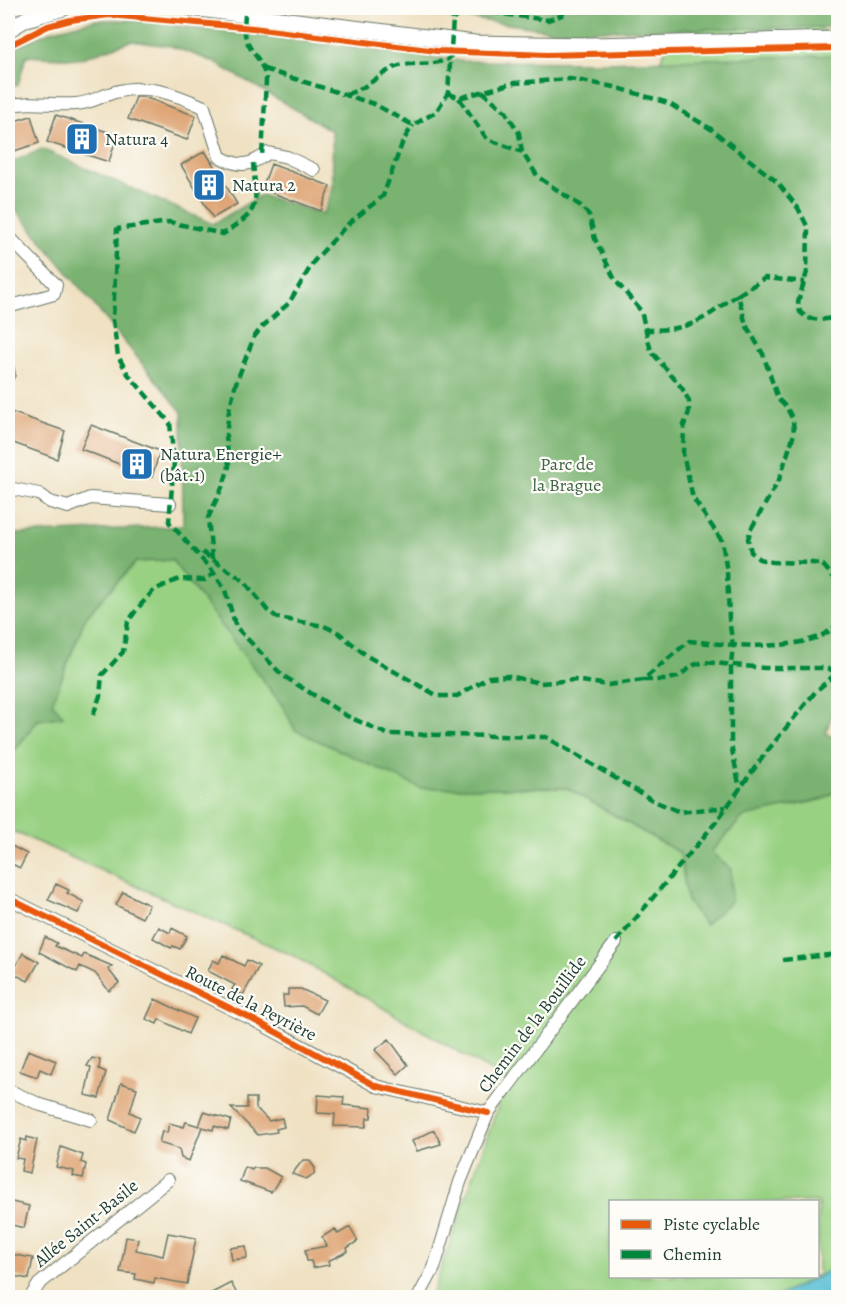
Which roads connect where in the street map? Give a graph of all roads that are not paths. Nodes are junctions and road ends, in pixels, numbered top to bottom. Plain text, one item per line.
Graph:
1 (64, 8) edge
2 (191, 8) edge
3 (8, 30) edge
4 (838, 39) edge
5 (8, 106) edge
6 (314, 170) dead end
7 (8, 236) edge
8 (8, 307) edge
9 (8, 488) edge
10 (170, 504) dead end
11 (8, 898) edge
12 (616, 942) dead end
13 (8, 1090) edge
14 (488, 1113) junction
15 (91, 1120) dead end
16 (168, 1180) dead end
17 (30, 1298) edge
18 (418, 1298) edge

1 - 3 main road
2 - 4 main road
5 - 6 street
7 - 8 street
9 - 10 street
11 - 14 street, Route de la Peyrière
12 - 14 street, Chemin de la Bouillide
13 - 15 street
14 - 18 street, Chemin de la Bouillide
16 - 17 street, Allée Saint-Basile

